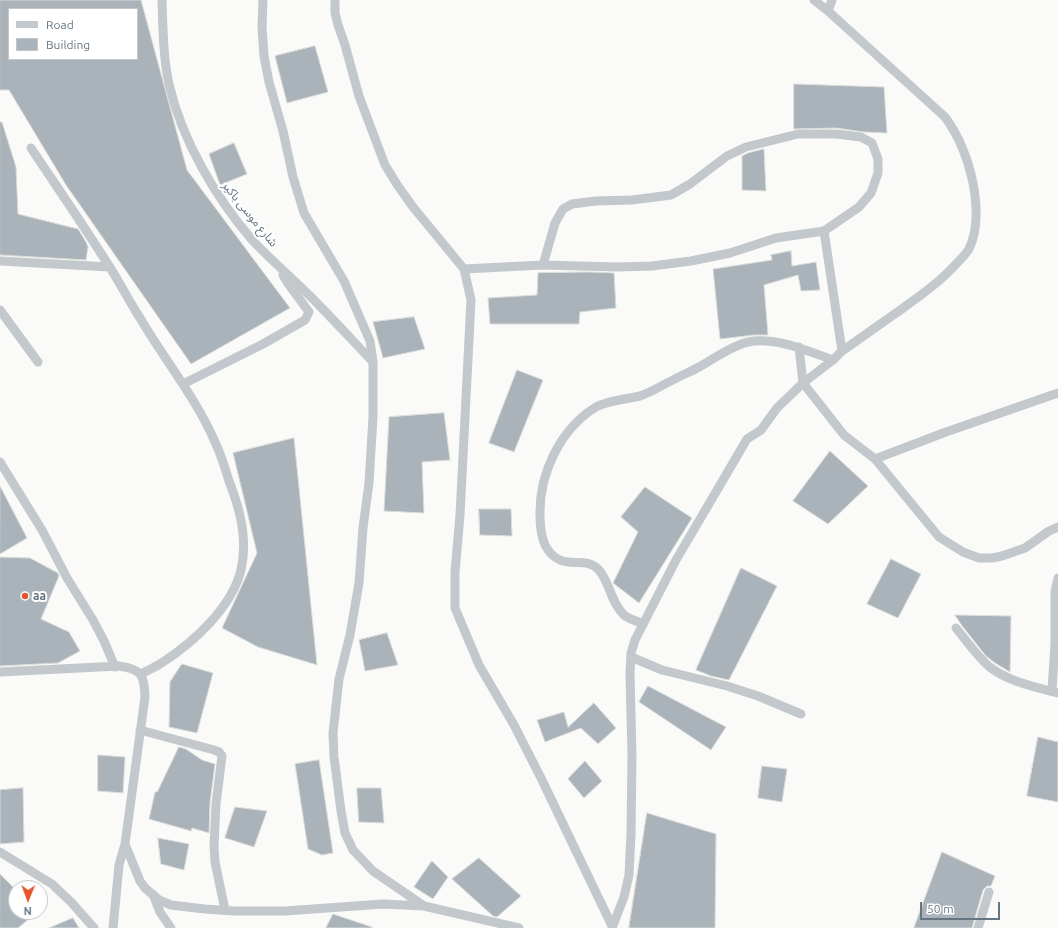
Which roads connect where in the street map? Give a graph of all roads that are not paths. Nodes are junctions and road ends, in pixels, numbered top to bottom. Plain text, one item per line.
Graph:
1 (162, 0) edge
2 (263, 0) edge
3 (335, 0) edge
4 (814, 0) edge
5 (832, 0) edge
6 (828, 11) junction
7 (31, 148) dead end
8 (824, 231) junction
9 (0, 261) edge
10 (543, 265) junction
11 (110, 267) junction
12 (280, 268) junction
13 (464, 269) junction
14 (0, 310) edge
15 (799, 347) junction
16 (842, 351) junction
17 (833, 360) junction
18 (38, 362) dead end
19 (372, 362) junction
20 (803, 383) junction
21 (183, 384) junction
22 (1058, 393) edge
23 (875, 459) junction
24 (0, 462) edge
25 (1058, 527) edge
26 (1058, 578) edge
27 (643, 624) junction
28 (956, 628) dead end
29 (631, 657) junction
30 (115, 667) junction
31 (0, 672) edge
32 (141, 674) junction
33 (1055, 692) edge
34 (801, 714) dead end
35 (140, 730) junction
36 (125, 844) junction
37 (0, 852) edge
38 (989, 892) dead end
39 (153, 894) junction
40 (424, 906) junction
41 (226, 910) junction
42 (476, 918) junction
43 (612, 927) edge
44 (94, 928) edge
45 (113, 928) edge
46 (171, 928) edge
47 (483, 928) edge
48 (519, 928) edge
49 (978, 928) edge

1 - 12 street, شارع موسى باكير
2 - 19 street
3 - 13 street
4 - 6 street
5 - 6 street
6 - 16 street
7 - 11 street
8 - 10 street
8 - 10 street
8 - 16 street
9 - 11 street
10 - 13 street
11 - 21 street
12 - 19 street, شارع موسى باكير
12 - 21 street
13 - 43 street
14 - 18 street
15 - 17 street
15 - 20 street
15 - 27 street
16 - 17 street
17 - 20 street
19 - 40 street
20 - 23 street
20 - 27 street
21 - 32 street
22 - 23 street
23 - 25 street
24 - 30 street
26 - 33 street
27 - 29 street
28 - 33 street
29 - 34 street
29 - 43 street
30 - 31 street
30 - 32 street
32 - 35 street
35 - 36 street
35 - 41 street
36 - 39 street
36 - 45 street
37 - 44 street
38 - 49 street
39 - 41 street
39 - 46 street
40 - 41 street
40 - 42 street
42 - 47 street
42 - 48 street

